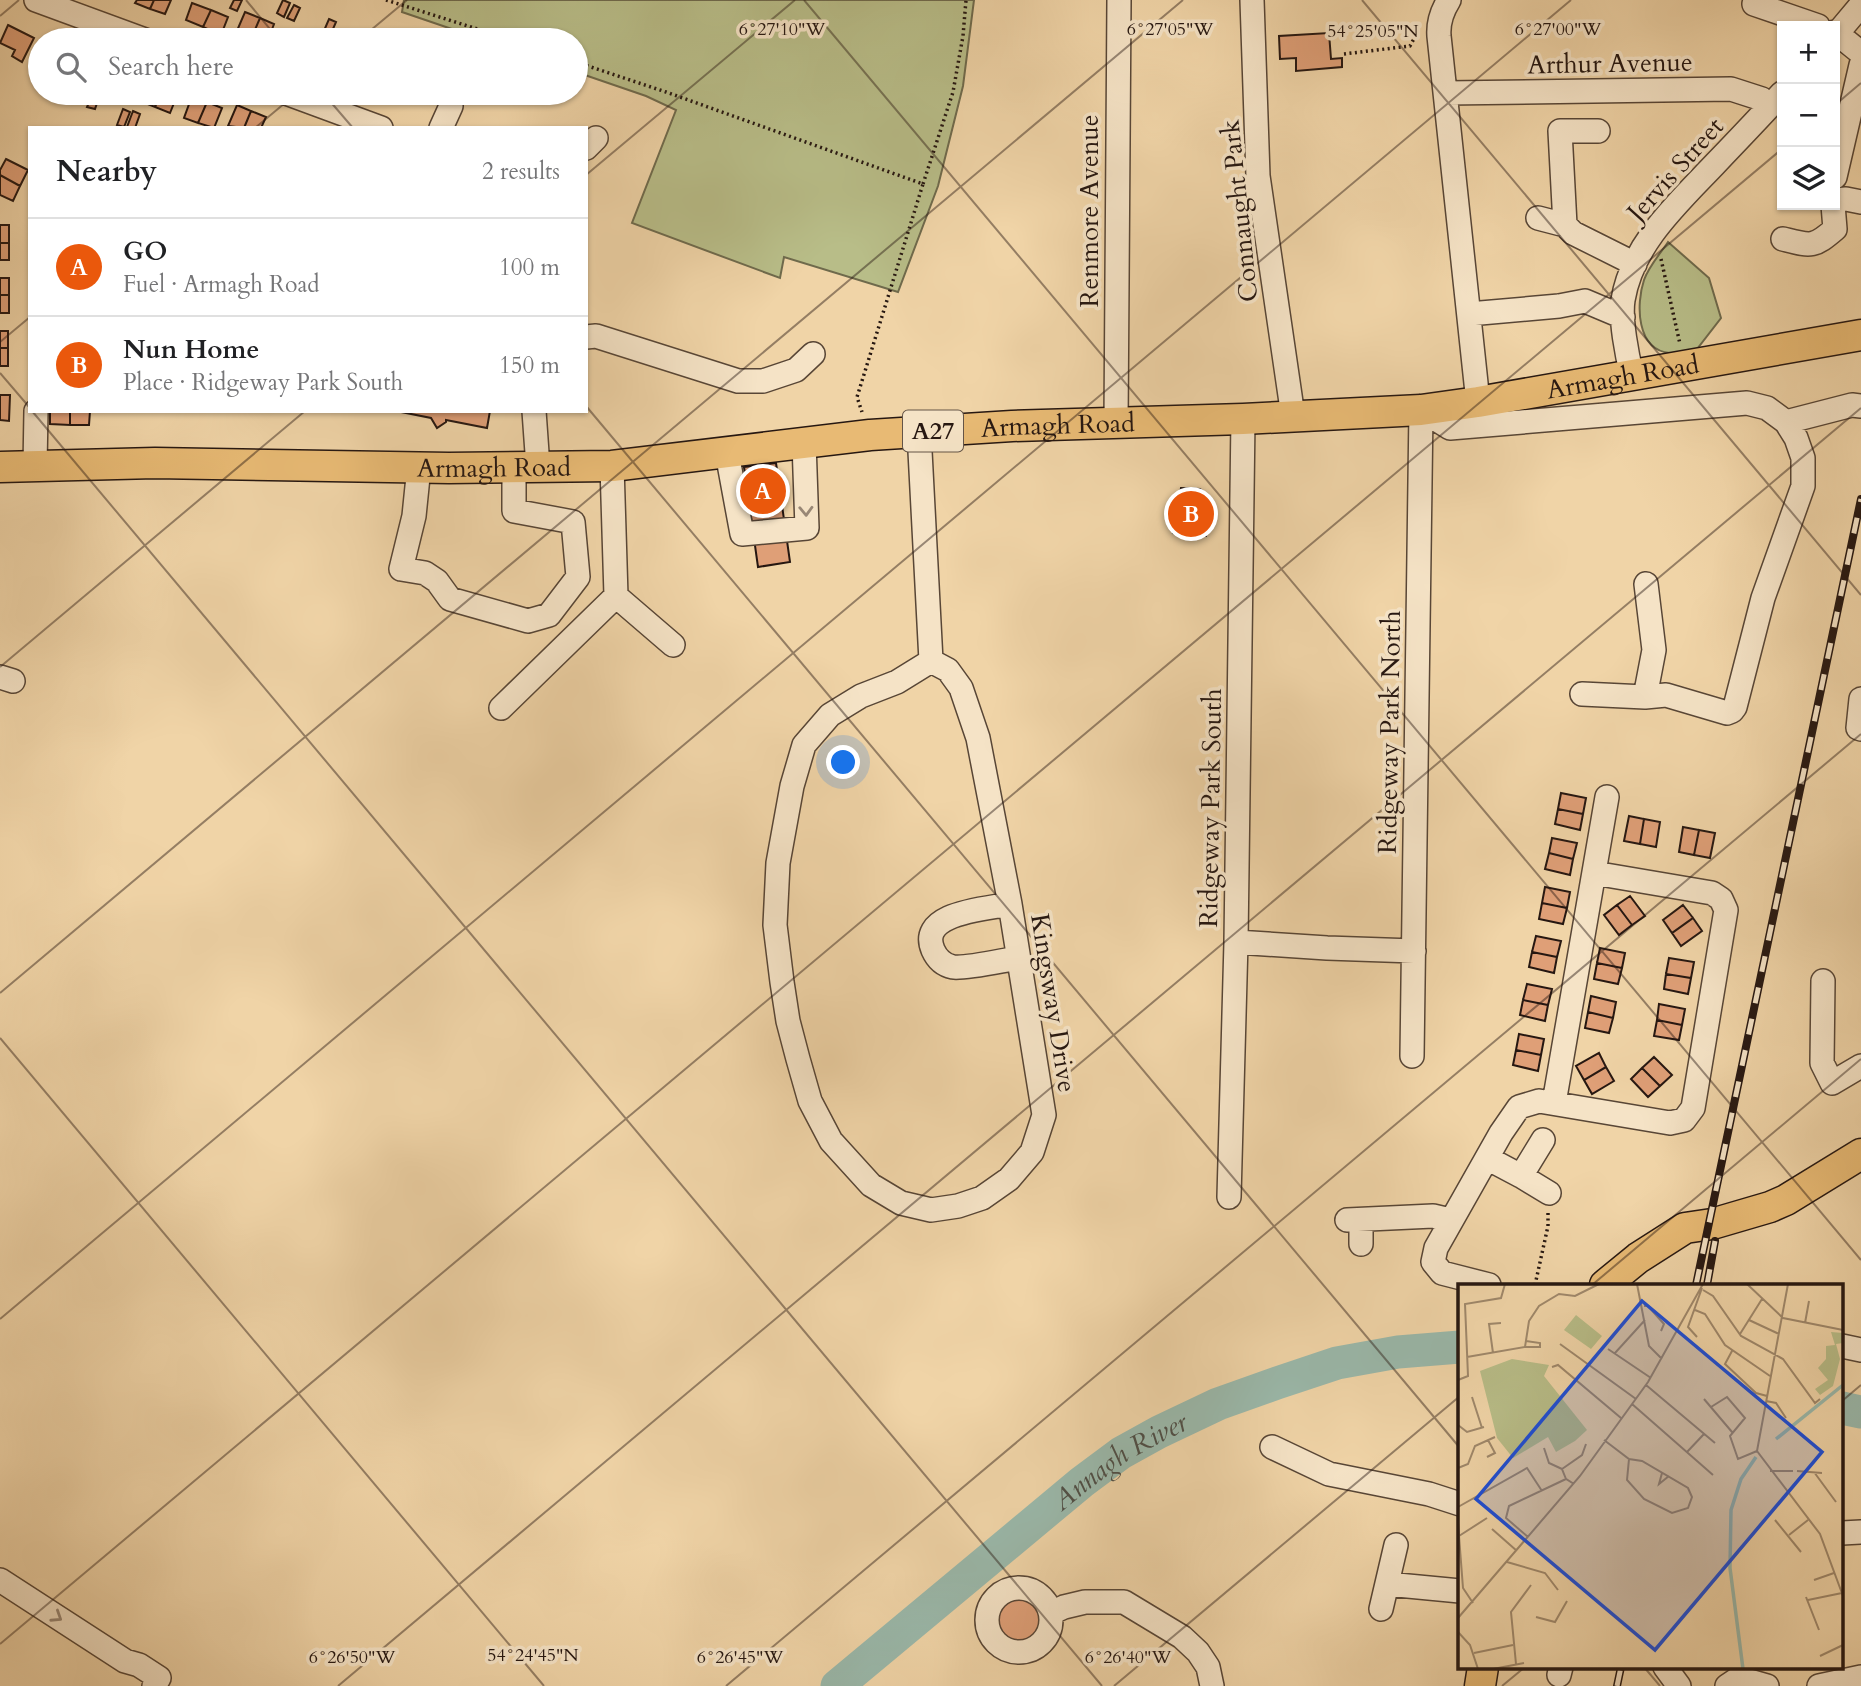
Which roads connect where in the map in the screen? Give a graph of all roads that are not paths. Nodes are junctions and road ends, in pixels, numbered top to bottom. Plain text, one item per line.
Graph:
1 (36, 0) edge
2 (1119, 0) edge
3 (1252, 0) edge
4 (1449, 0) edge
5 (1757, 0) edge
6 (1861, 5) edge
7 (1801, 21) edge
8 (1840, 24) edge
9 (112, 28) edge
10 (1840, 38) edge
11 (1861, 53) edge
12 (1861, 65) edge
13 (1446, 93) junction
14 (1777, 99) edge
15 (319, 105) edge
16 (450, 106) dead end
17 (376, 126) edge
18 (441, 126) edge
19 (1598, 131) dead end
20 (1840, 155) edge
21 (1840, 200) edge
22 (1861, 202) edge
23 (1834, 210) edge
24 (1538, 218) dead end
25 (1565, 225) junction
26 (1784, 239) dead end
27 (1639, 256) junction
28 (1469, 314) junction
29 (1623, 317) junction
30 (1861, 335) edge
31 (588, 337) edge
32 (813, 354) dead end
33 (1632, 375) junction
34 (1478, 402) junction
35 (1861, 406) edge
36 (1420, 410) junction
37 (36, 413) edge
38 (534, 413) edge
39 (1293, 416) junction
40 (1243, 419) junction
41 (1786, 422) junction
42 (1116, 423) junction
43 (919, 432) junction
44 (804, 443) junction
45 (727, 453) junction
46 (35, 466) junction
47 (612, 466) junction
48 (0, 467) edge
49 (419, 467) junction
50 (526, 467) junction
51 (1646, 584) dead end
52 (616, 596) junction
53 (673, 645) dead end
54 (931, 661) junction
55 (1581, 694) dead end
56 (1645, 697) junction
57 (1861, 699) edge
58 (501, 708) dead end
59 (1860, 729) edge
60 (1607, 797) dead end
61 (1594, 873) junction
62 (1010, 904) junction
63 (1236, 942) junction
64 (1414, 951) junction
65 (1018, 958) junction
66 (1823, 981) dead end
67 (1412, 1056) dead end
68 (1861, 1066) edge
69 (1554, 1103) junction
70 (1543, 1140) dead end
71 (1861, 1154) edge
72 (1487, 1158) junction
73 (1521, 1176) junction
74 (1549, 1193) road end
75 (1229, 1197) dead end
76 (1450, 1220) junction
77 (1361, 1244) dead end
78 (1485, 1284) edge
79 (1606, 1284) edge
80 (1843, 1346) edge
81 (1861, 1350) edge
82 (1272, 1447) dead end
83 (1458, 1503) edge
84 (1861, 1532) edge
85 (1843, 1533) edge
86 (1396, 1545) dead end
87 (0, 1580) edge
88 (1387, 1584) junction
89 (1458, 1591) edge
90 (1381, 1609) dead end
91 (1051, 1613) dead end
92 (1483, 1668) edge
93 (1861, 1677) edge
94 (154, 1686) edge
95 (1212, 1686) edge
96 (1480, 1686) edge
97 (1727, 1686) edge
98 (1768, 1686) edge
99 (1819, 1686) edge

1 - 9 street
2 - 42 street, Renmore Avenue
3 - 39 street, Connaught Park
4 - 13 street
5 - 7 street
6 - 8 street
10 - 11 street
12 - 20 street
13 - 14 street, Arthur Avenue
13 - 28 street
14 - 27 street, Jervis Street
15 - 17 street
16 - 18 street
19 - 25 street
21 - 22 street
23 - 26 street
24 - 25 street
25 - 27 street
27 - 29 street, Jervis Street
28 - 29 street
28 - 34 street
29 - 33 street, Jervis Street
30 - 33 main road, Armagh Road / A27
31 - 32 street
33 - 34 main road, Armagh Road / A27
34 - 36 main road, Armagh Road / A27
35 - 41 street
36 - 39 main road, Armagh Road / A27
36 - 41 street
36 - 64 street, Ridgeway Park North
37 - 46 street
38 - 50 street
39 - 40 main road, Armagh Road / A27
40 - 42 main road, Armagh Road / A27
40 - 63 street, Ridgeway Park South
41 - 56 street
42 - 43 main road, Armagh Road / A27
43 - 44 main road, Armagh Road / A27
43 - 54 street
44 - 45 main road, Armagh Road / A27
44 -> 45 street
45 - 47 main road, Armagh Road / A27
46 - 48 main road, Armagh Road / A27
46 - 49 main road, Armagh Road / A27
47 - 50 main road, Armagh Road / A27
47 - 52 street
49 - 50 main road, Armagh Road / A27
49 - 50 street
51 - 56 street
52 - 53 street
52 - 58 street
54 - 62 street, Kingsway Drive
54 - 65 street, Kingsway Drive
55 - 56 street
57 - 59 street
60 - 61 street
61 - 69 street
61 - 69 street
62 - 65 street, Kingsway Drive
62 - 65 street
63 - 64 street
63 - 75 street, Ridgeway Park South
64 - 67 street, Ridgeway Park North
66 - 68 street
69 - 72 street
70 - 73 street
71 - 79 main road
72 - 73 street
72 - 76 street
73 - 74 street
76 - 77 street
76 - 78 street
80 - 81 street
82 - 83 street
84 - 85 street
86 - 88 street
87 -> 94 street
88 - 89 street
88 - 90 street
91 - 95 street
92 - 96 main road
93 - 99 street
97 - 98 street

